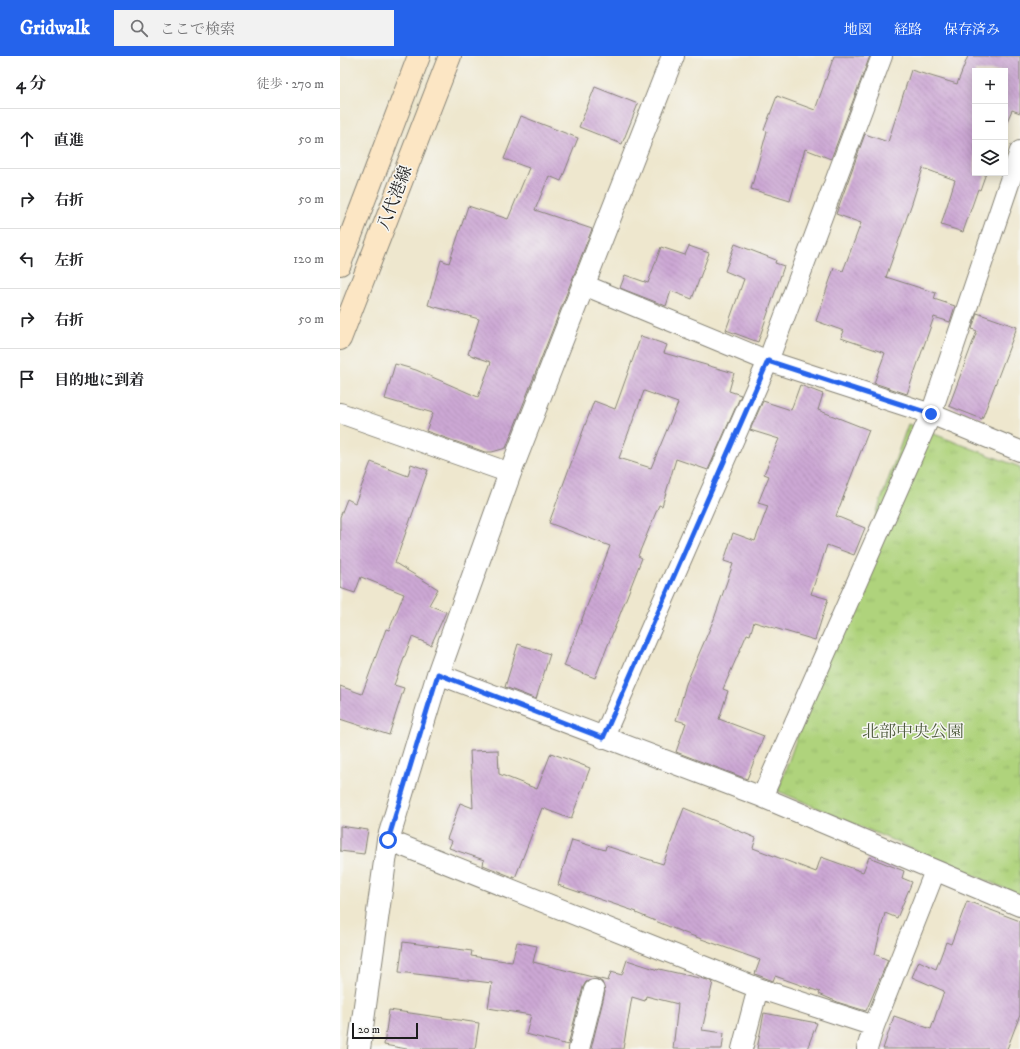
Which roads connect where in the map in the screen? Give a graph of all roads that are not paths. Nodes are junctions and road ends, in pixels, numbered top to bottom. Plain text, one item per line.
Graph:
1 (419, 56) edge
2 (450, 56) edge
3 (673, 56) edge
4 (882, 56) edge
5 (1020, 150) edge
6 (340, 264) edge
7 (584, 285) junction
8 (340, 339) edge
9 (768, 361) junction
10 (340, 413) edge
11 (931, 414) junction
12 (1020, 451) edge
13 (510, 473) junction
14 (438, 674) junction
15 (603, 738) junction
16 (762, 797) junction
17 (388, 840) junction
18 (935, 871) junction
19 (1020, 906) edge
20 (758, 988) junction
21 (594, 990) dead end
22 (874, 1026) junction
23 (359, 1049) edge
24 (579, 1049) edge
25 (742, 1049) edge
26 (866, 1049) edge

1 - 6 main road, 八代港線
2 - 8 main road, 八代港線
3 - 7 street
4 - 9 street
5 - 11 street
7 - 9 street
7 - 13 street
9 - 11 street
9 - 15 street
10 - 13 street
11 - 12 street
11 - 16 street
13 - 14 street
14 - 15 street
14 - 17 street
15 - 16 street
16 - 18 street
17 - 20 street
17 - 23 street
18 - 19 street
18 - 22 street
20 - 22 street
20 - 25 street
21 - 24 street
22 - 26 street

